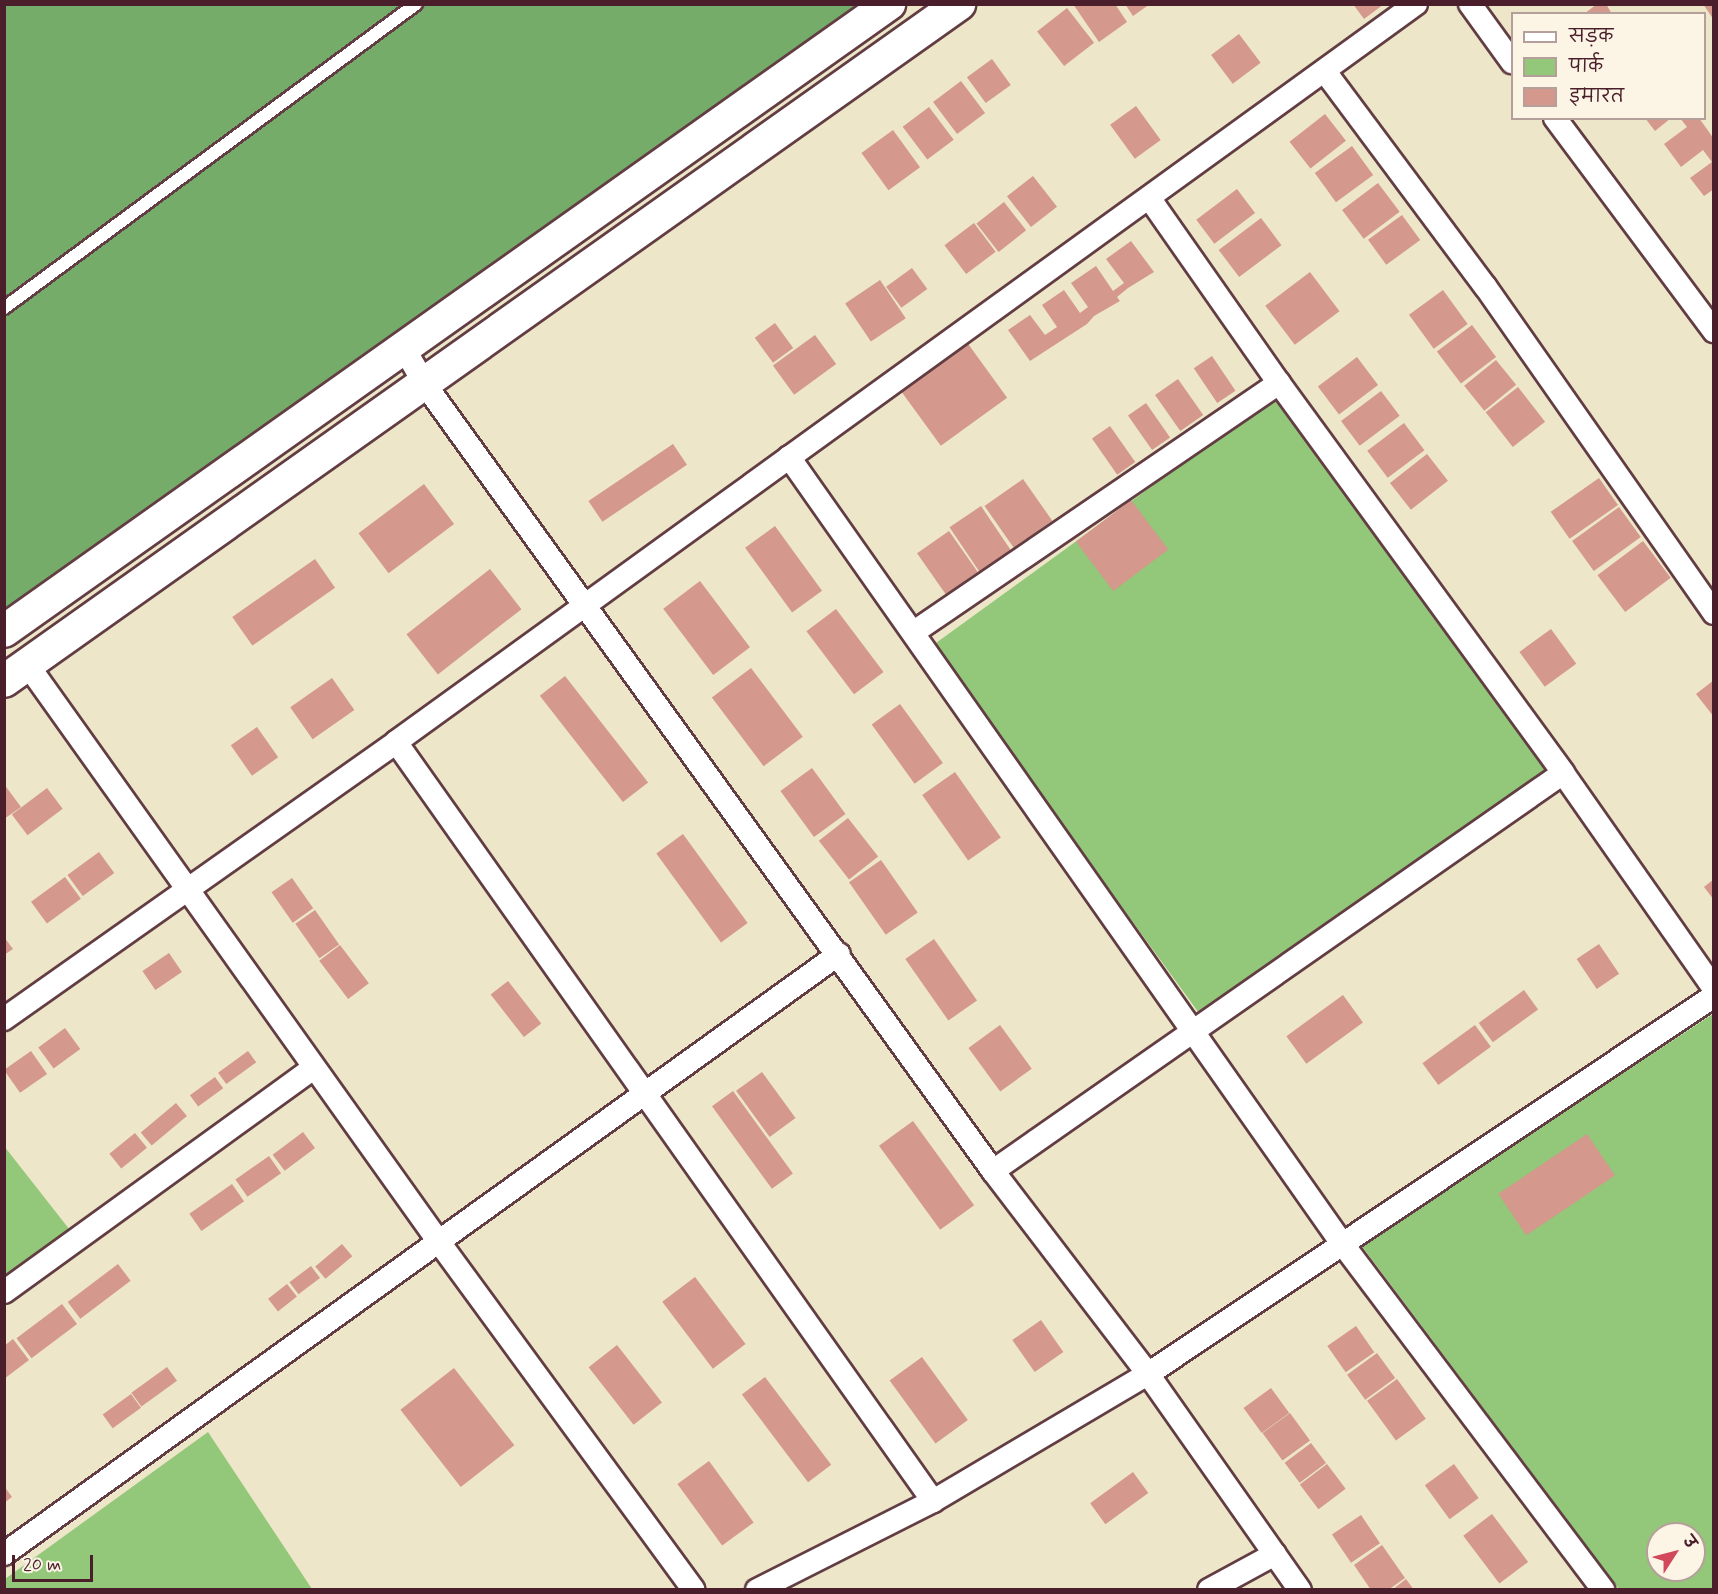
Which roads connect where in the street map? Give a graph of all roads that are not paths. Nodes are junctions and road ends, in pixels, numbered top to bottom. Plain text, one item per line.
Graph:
1 (416, 4) edge
2 (889, 4) edge
3 (959, 4) edge
4 (1416, 4) edge
5 (1470, 4) edge
6 (1511, 61) edge
7 (1326, 73) junction
8 (1556, 120) edge
9 (1150, 199) junction
10 (4, 308) edge
11 (1713, 331) edge
12 (404, 348) junction
13 (424, 383) junction
14 (1279, 383) junction
15 (789, 457) junction
16 (585, 605) junction
17 (1713, 613) edge
18 (4, 631) edge
19 (914, 632) junction
20 (16, 673) edge
21 (396, 742) junction
22 (1563, 773) junction
23 (187, 889) junction
24 (839, 954) junction
25 (1713, 990) edge
26 (1713, 996) edge
27 (4, 1019) edge
28 (1192, 1028) junction
29 (314, 1068) junction
30 (646, 1092) junction
31 (993, 1170) junction
32 (439, 1242) junction
33 (1341, 1242) junction
34 (4, 1292) edge
35 (1148, 1374) junction
36 (933, 1502) junction
37 (4, 1554) edge
38 (1275, 1554) junction
39 (694, 1590) edge
40 (757, 1590) edge
41 (1209, 1590) edge
42 (1300, 1590) edge
43 (1603, 1590) edge

1 - 10 lane
2 - 12 street
3 - 13 street
4 - 7 street
5 - 6 street
7 - 9 street
7 - 17 street
8 - 11 street
9 - 14 street
9 - 15 street
12 - 13 street
12 - 18 street
13 - 16 street
13 - 20 street
14 - 19 street
14 - 22 street
15 - 16 street
15 - 19 street
16 - 21 street
16 - 24 street
19 - 28 street
20 - 23 street
21 - 23 street
21 - 30 street
22 - 25 street
22 - 28 street
23 - 27 street
23 - 29 street
24 - 30 street
24 - 31 street
26 - 33 street
28 - 31 street
28 - 33 street
29 - 32 street
29 - 34 street
30 - 32 street
30 - 36 street
31 - 35 street
32 - 37 street
32 - 39 street
33 - 35 street
33 - 43 street
35 - 36 street
35 - 38 street
36 - 40 street
38 - 41 street
38 - 42 street

